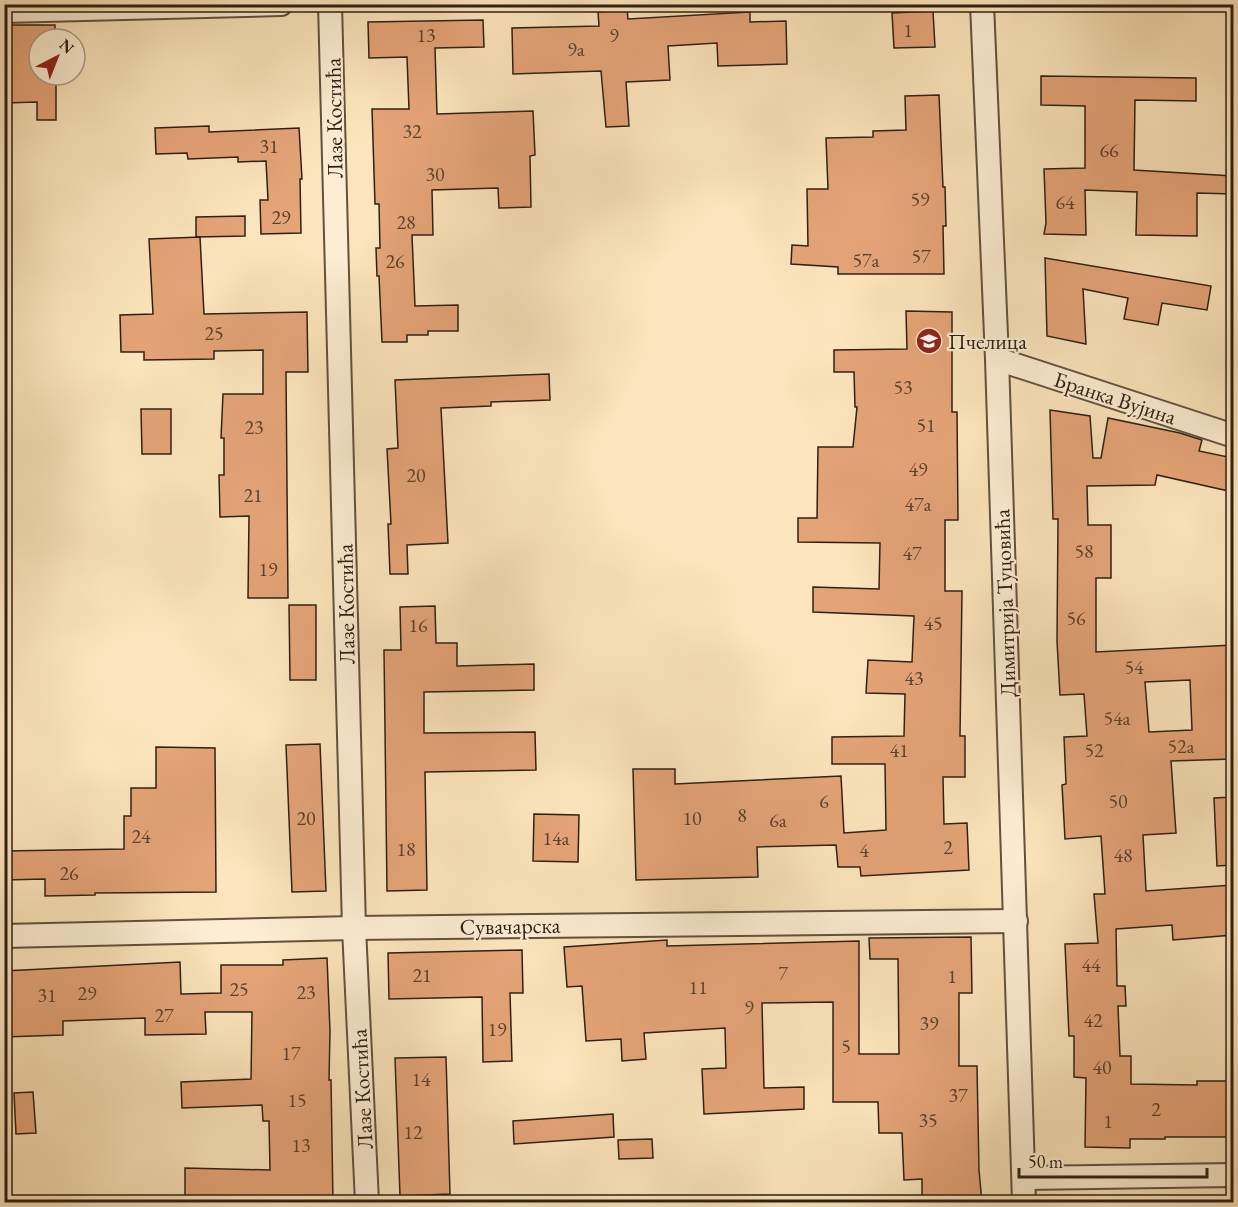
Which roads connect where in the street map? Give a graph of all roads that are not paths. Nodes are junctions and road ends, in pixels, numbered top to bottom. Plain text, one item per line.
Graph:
1 (281, 4) edge
2 (330, 4) edge
3 (982, 4) edge
4 (4, 11) edge
5 (997, 359) junction
6 (1233, 436) edge
7 (1016, 921) junction
8 (354, 928) junction
9 (4, 936) edge
10 (1233, 1175) edge
11 (1025, 1178) junction
12 (367, 1203) edge
13 (1024, 1203) edge

1 - 4 street
2 - 8 street, Лазе Костића
3 - 5 street, Димитрија Туцовића
5 - 6 street, Бранка Вујина
5 - 7 street, Димитрија Туцовића
7 - 8 street, Сувачарска
7 - 11 street, Димитрија Туцовића
8 - 9 street, Сувачарска
8 - 12 street, Лазе Костића
10 - 11 street
11 - 13 street, Димитрија Туцовића

